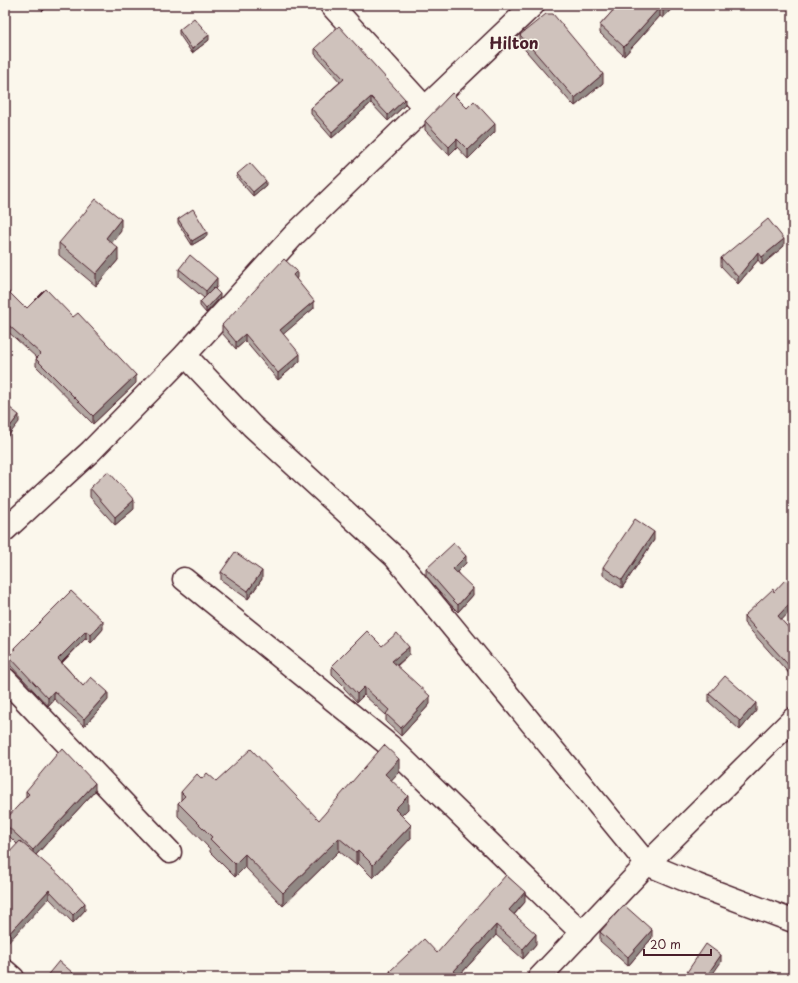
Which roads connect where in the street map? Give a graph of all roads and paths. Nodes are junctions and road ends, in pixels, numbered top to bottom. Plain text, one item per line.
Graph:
1 (331, 5) edge
2 (533, 5) edge
3 (425, 108) junction
4 (185, 355) junction
5 (5, 530) edge
6 (184, 579) dead end
7 (5, 679) edge
8 (793, 719) edge
9 (170, 852) dead end
10 (647, 864) junction
11 (793, 921) edge
12 (582, 934) junction
13 (5, 971) edge
14 (13, 978) edge
15 (539, 978) edge

1 - 3 street
2 - 3 street
3 - 4 street
4 - 5 street
4 - 10 street
6 - 12 street
7 - 9 street
8 - 10 street
10 - 11 street
10 - 12 street
12 - 15 street
13 - 14 street

